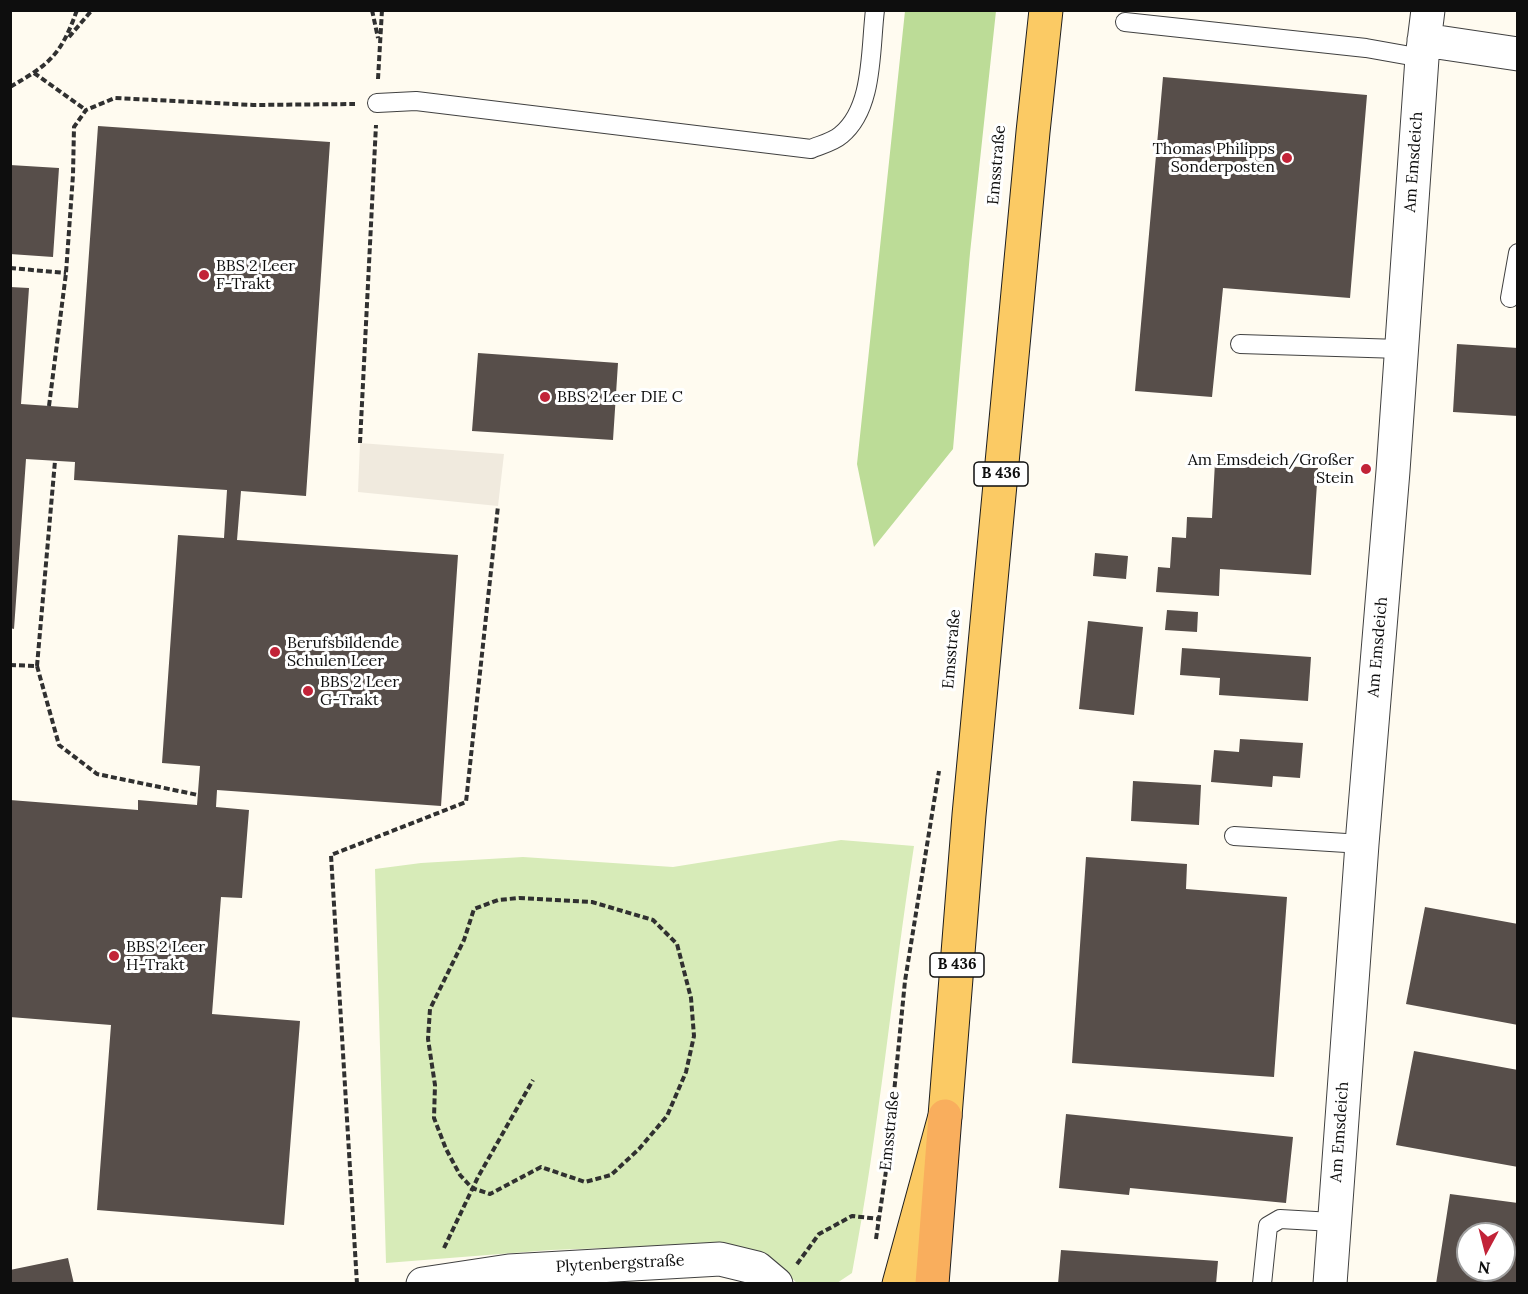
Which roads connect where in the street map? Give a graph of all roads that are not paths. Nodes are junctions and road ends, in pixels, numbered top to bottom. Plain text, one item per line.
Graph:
1 (874, 10) edge
2 (1046, 10) edge
3 (1125, 22) dead end
4 (1425, 36) edge
5 (1518, 54) edge
6 (377, 104) road end
7 (1518, 253) edge
8 (1510, 298) dead end
9 (1240, 344) dead end
10 (1400, 349) junction
11 (1234, 836) dead end
12 (1362, 844) junction
13 (945, 1116) junction
14 (1333, 1222) junction
15 (784, 1279) edge
16 (434, 1281) edge
17 (899, 1284) edge
18 (932, 1284) edge
19 (1262, 1284) edge
20 (1330, 1284) edge

1 - 6 lane
2 - 13 main road, Emsstraße / B 436
3 - 4 lane
4 - 5 street
4 - 10 street, Am Emsdeich
7 - 8 lane
9 - 10 lane
10 - 12 street, Am Emsdeich
11 - 12 lane
12 - 14 street, Am Emsdeich
13 - 17 main road
13 - 18 highway, Emsstraße / B 436
14 - 19 lane
14 - 20 street, Am Emsdeich
15 - 16 street, Plytenbergstraße

